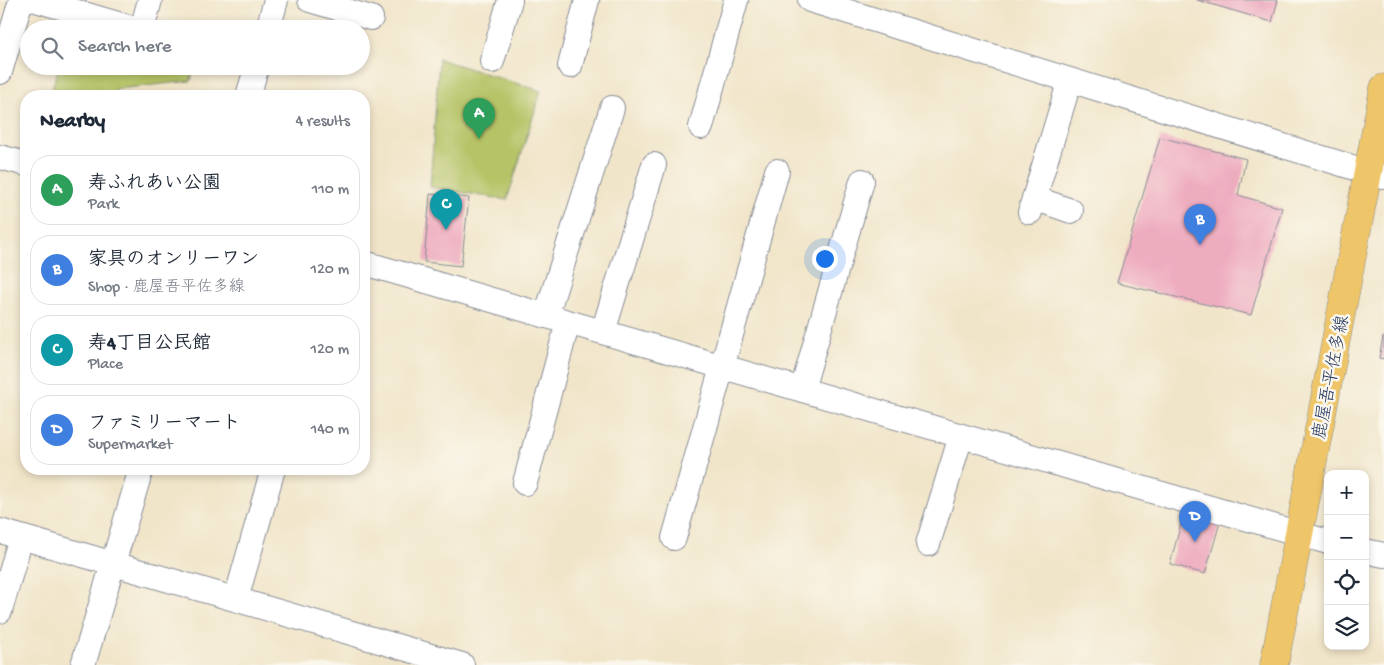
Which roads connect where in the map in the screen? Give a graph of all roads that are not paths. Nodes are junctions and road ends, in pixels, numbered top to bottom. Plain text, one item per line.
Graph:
1 (21, 0) edge
2 (36, 0) edge
3 (150, 0) edge
4 (276, 0) edge
5 (310, 0) edge
6 (510, 0) edge
7 (587, 0) edge
8 (736, 0) edge
9 (810, 0) edge
10 (371, 18) dead end
11 (104, 20) edge
12 (144, 20) edge
13 (270, 20) edge
14 (492, 62) dead end
15 (570, 66) dead end
16 (0, 72) edge
17 (254, 75) edge
18 (1070, 80) junction
19 (1384, 88) edge
20 (250, 90) edge
21 (612, 108) dead end
22 (701, 127) dead end
23 (0, 156) edge
24 (20, 162) edge
25 (654, 165) dead end
26 (777, 171) dead end
27 (1376, 175) edge
28 (862, 181) dead end
29 (1071, 211) dead end
30 (370, 265) edge
31 (557, 319) junction
32 (603, 332) junction
33 (722, 367) junction
34 (802, 390) junction
35 (961, 436) junction
36 (139, 475) edge
37 (271, 475) edge
38 (525, 484) dead end
39 (10, 534) edge
40 (1300, 534) junction
41 (674, 538) dead end
42 (1324, 541) edge
43 (928, 544) dead end
44 (1369, 552) edge
45 (1384, 555) edge
46 (114, 564) junction
47 (236, 600) junction
48 (0, 611) edge
49 (83, 665) edge
50 (462, 665) edge
51 (1274, 665) edge

1 - 16 street
2 - 11 street
3 - 12 street
4 - 13 street
5 - 10 street
6 - 14 street
7 - 15 street
8 - 22 street
9 - 18 street
17 - 20 street
18 - 27 street
18 - 29 street
19 - 27 main road, 鹿屋吾平佐多線
21 - 31 street
23 - 24 street
25 - 32 street
26 - 33 street
27 - 40 main road, 鹿屋吾平佐多線
28 - 34 street
30 - 31 street
31 - 32 street
31 - 38 street
32 - 33 street
33 - 34 street
33 - 41 street
34 - 35 street
35 - 40 street
35 - 43 street
36 - 46 street
37 - 47 street
39 - 46 street
39 - 48 street
40 - 42 street
40 - 51 main road, 鹿屋吾平佐多線
44 - 45 street
46 - 47 street
46 - 49 street
47 - 50 street

